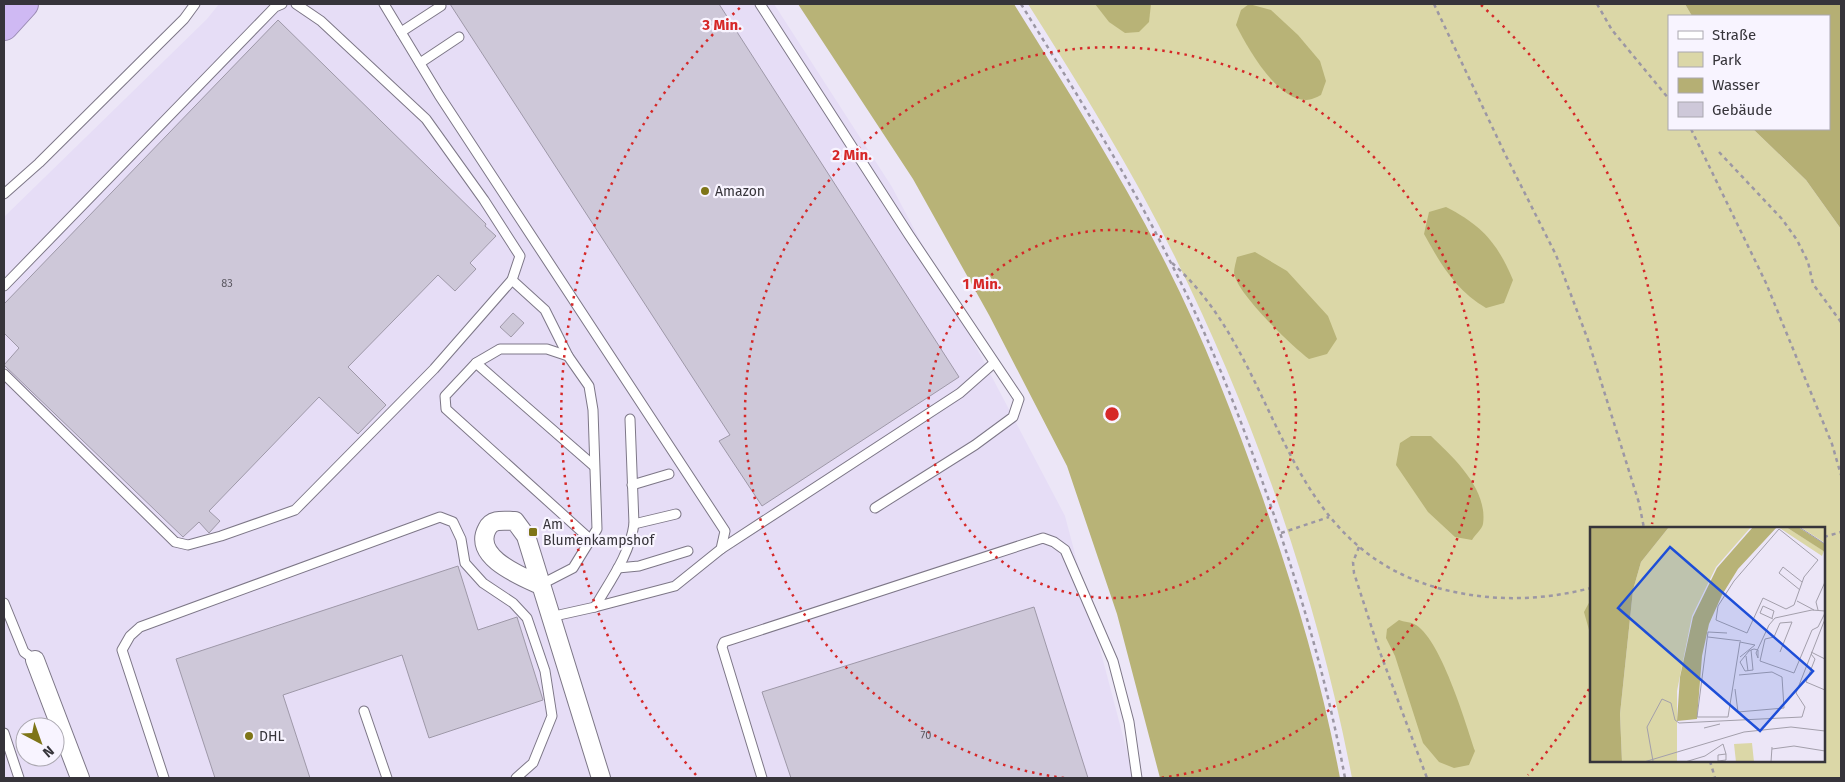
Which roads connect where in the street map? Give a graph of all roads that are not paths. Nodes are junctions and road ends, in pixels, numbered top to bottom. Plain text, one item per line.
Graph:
1 (24, 4) edge
2 (195, 4) edge
3 (282, 4) edge
4 (296, 4) edge
5 (384, 4) edge
6 (760, 4) edge
7 (441, 6) dead end
8 (4, 26) edge
9 (401, 32) junction
10 (459, 37) dead end
11 (420, 64) junction
12 (4, 194) edge
13 (512, 280) junction
14 (4, 286) edge
15 (568, 356) junction
16 (476, 363) junction
17 (994, 363) junction
18 (4, 374) edge
19 (630, 419) dead end
20 (594, 466) junction
21 (669, 474) dead end
22 (632, 484) junction
23 (875, 508) dead end
24 (676, 514) dead end
25 (634, 524) junction
26 (590, 540) junction
27 (721, 549) junction
28 (688, 551) dead end
29 (618, 568) junction
30 (540, 585) junction
31 (4, 603) edge
32 (595, 607) junction
33 (550, 617) junction
34 (35, 660) joint
35 (364, 711) dead end
36 (4, 733) edge
37 (19, 778) edge
38 (80, 778) edge
39 (164, 778) edge
40 (388, 778) edge
41 (516, 778) edge
42 (602, 778) edge
43 (762, 778) edge
44 (1137, 778) edge

1 - 8 highway
2 - 12 lane
3 - 14 lane
4 - 13 lane
5 - 9 lane
6 - 17 lane
7 - 9 lane
9 - 11 lane
10 - 11 lane
11 - 27 lane
13 - 15 lane
13 - 18 lane
15 - 16 lane
15 - 20 lane
16 - 20 lane
16 - 26 lane
17 - 23 lane
17 - 27 lane
19 - 22 lane
20 - 26 lane
21 - 22 lane
22 - 25 lane
24 - 25 lane
25 - 29 lane
26 - 30 lane
27 - 32 lane
28 - 29 lane
29 - 32 lane
30 - 30 street
30 - 33 street
31 - 34 lane
32 - 33 lane
33 - 42 street
34 - 38 street
35 - 40 lane
36 - 37 lane
39 - 41 lane
43 - 44 lane

